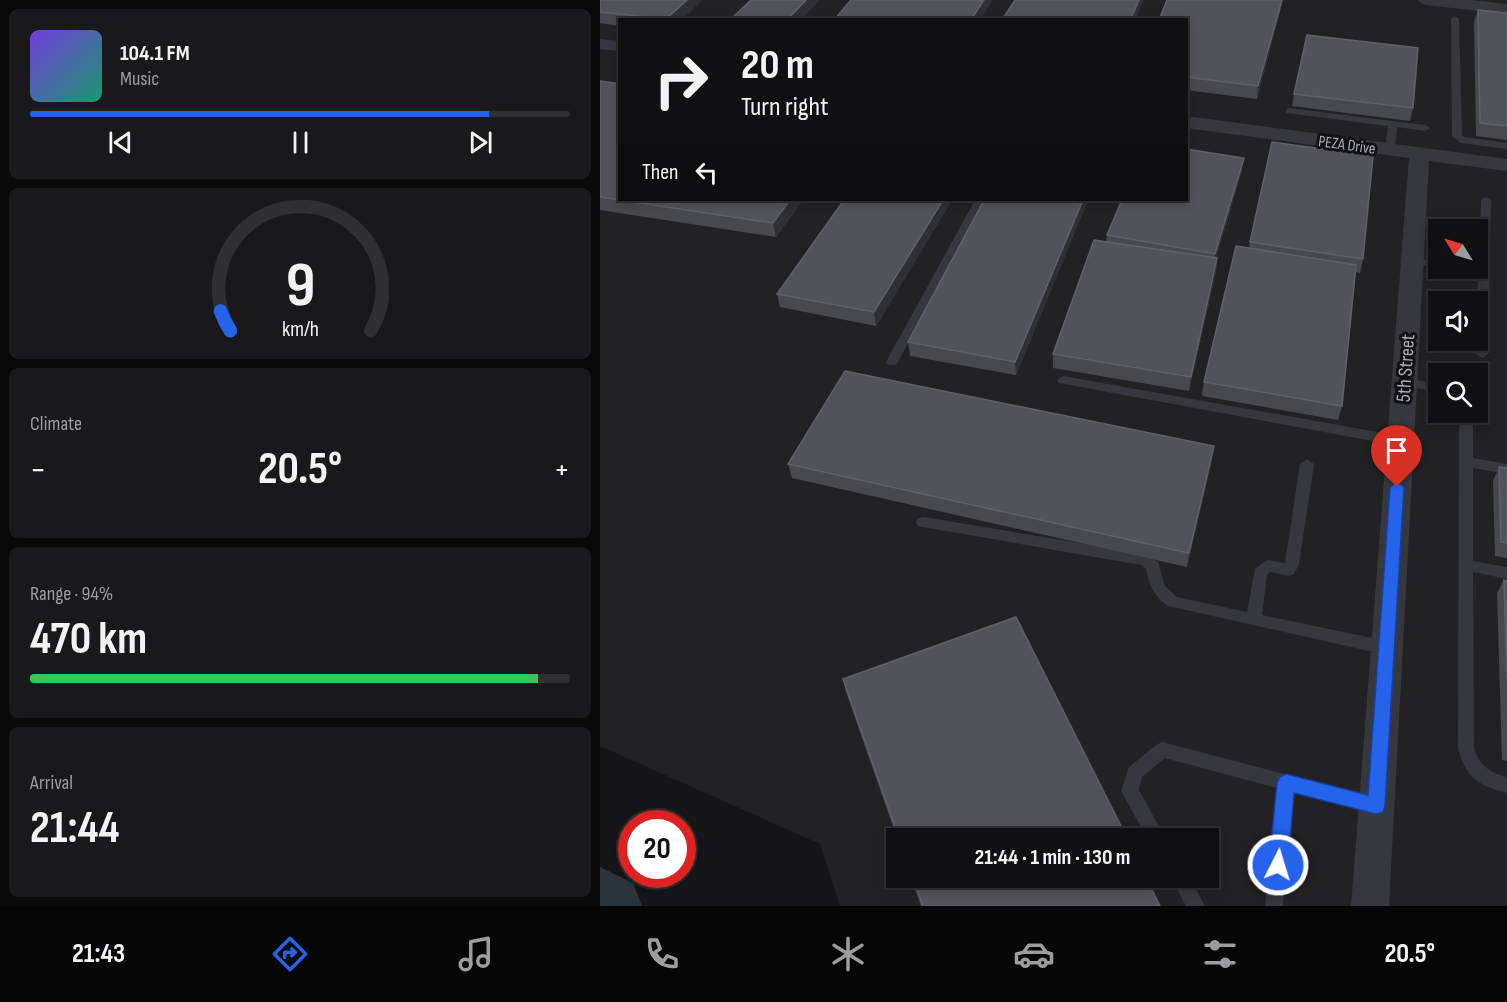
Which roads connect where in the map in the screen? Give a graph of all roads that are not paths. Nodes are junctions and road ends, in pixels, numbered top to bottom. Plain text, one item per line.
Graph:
1 (1425, 0) edge
2 (1507, 9) edge
3 (1455, 19) dead end
4 (600, 44) edge
5 (618, 46) edge
6 (1289, 111) dead end
7 (1188, 122) edge
8 (1393, 124) junction
9 (1422, 141) junction
10 (1507, 146) edge
11 (1390, 149) junction
12 (1507, 165) edge
13 (1486, 200) dead end
14 (979, 201) edge
15 (1485, 219) edge
16 (1425, 262) edge
17 (1484, 279) edge
18 (1482, 354) dead end
19 (892, 362) dead end
20 (1063, 380) dead end
21 (1404, 382) junction
22 (1428, 386) edge
23 (1466, 423) edge
24 (1400, 441) junction
25 (1466, 462) junction
26 (1307, 464) dead end
27 (1507, 469) edge
28 (923, 522) dead end
29 (1466, 564) junction
30 (1507, 573) edge
31 (1254, 620) junction
32 (1387, 648) junction
33 (1286, 783) junction
34 (1507, 784) edge
35 (1376, 806) junction
36 (1151, 828) edge
37 (1186, 888) edge
38 (1196, 906) edge
39 (1274, 906) edge
40 (1370, 906) edge

1 - 2 street
3 - 10 lane
4 - 5 street
6 - 8 lane
7 - 11 street, PEZA Drive
8 - 9 lane
8 - 11 lane
9 - 11 street, PEZA Drive
9 - 12 street, PEZA Drive
9 - 16 street, 5th Street
13 - 15 lane
14 - 19 lane
16 - 21 street, 5th Street
17 - 18 lane
20 - 24 lane
21 - 22 lane
21 - 24 street, 5th Street
23 - 25 lane
24 - 32 street, 5th Street
25 - 27 lane
25 - 29 lane
26 - 31 lane
28 - 31 lane
29 - 30 lane
29 - 34 lane
31 - 32 lane
32 - 35 street, 5th Street
33 - 35 lane
33 - 36 lane
33 - 39 lane
35 - 40 street, 5th Street
37 - 38 lane

